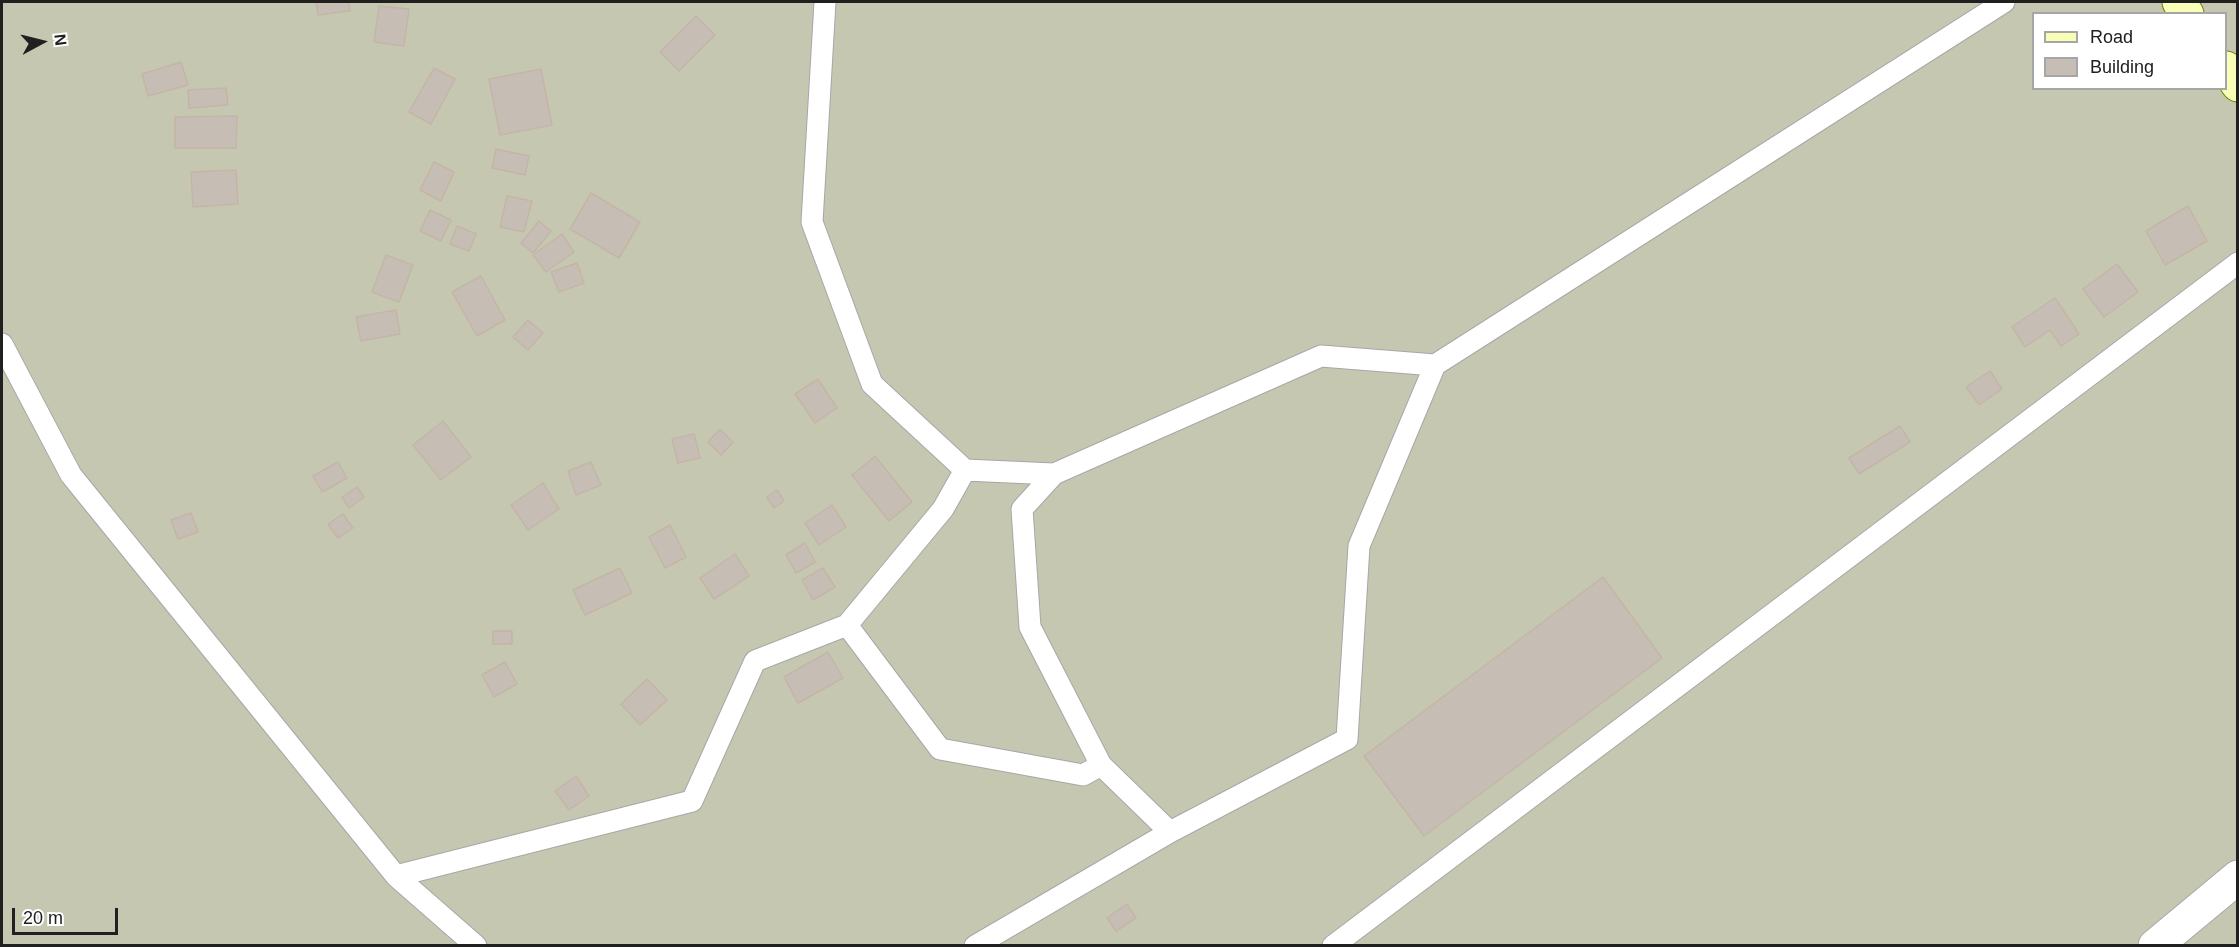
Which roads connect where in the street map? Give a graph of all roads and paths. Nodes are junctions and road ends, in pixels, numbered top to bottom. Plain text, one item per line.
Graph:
1 (825, 2) edge
2 (2004, 2) edge
3 (2227, 69) edge
4 (2238, 85) edge
5 (2238, 263) edge
6 (2, 344) edge
7 (1435, 365) junction
8 (965, 470) junction
9 (1054, 474) junction
10 (847, 625) junction
11 (1101, 765) junction
12 (1170, 832) junction
13 (396, 876) junction
14 (2238, 877) edge
15 (476, 945) edge
16 (975, 945) edge
17 (1333, 945) edge
18 (2155, 945) edge

1 - 8 lane
2 - 7 lane
3 - 4 main road
5 - 17 lane
6 - 13 lane
7 - 9 lane
7 - 12 lane
8 - 9 lane
8 - 10 lane
9 - 11 lane
10 - 11 lane
10 - 13 lane
11 - 12 lane
12 - 16 lane
13 - 15 lane
14 - 18 street

